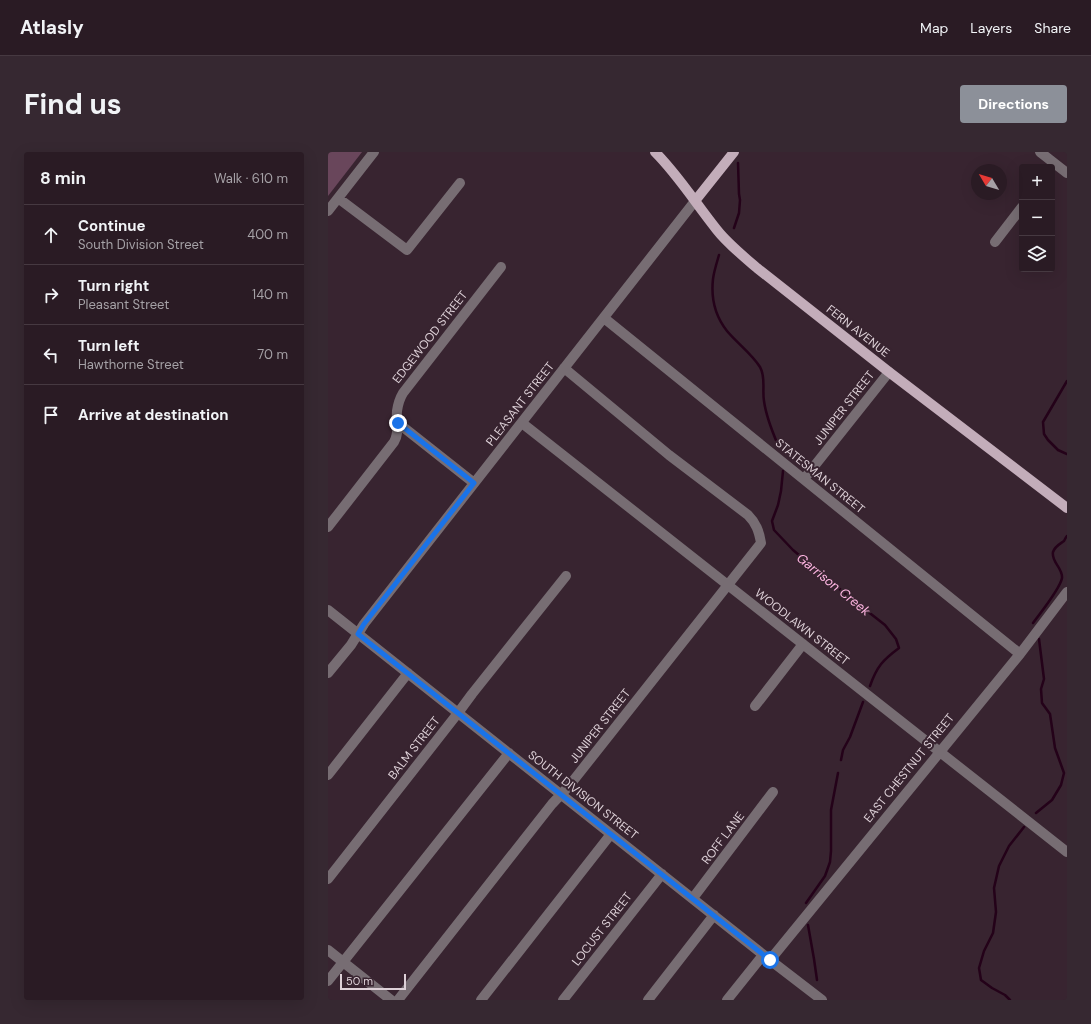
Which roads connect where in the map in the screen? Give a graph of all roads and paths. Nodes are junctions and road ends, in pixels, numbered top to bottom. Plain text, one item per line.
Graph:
1 (374, 152) edge
2 (655, 152) edge
3 (734, 152) edge
4 (1040, 152) edge
5 (1052, 164) edge
6 (1055, 167) edge
7 (1067, 173) edge
8 (460, 183) dead end
9 (338, 198) junction
10 (695, 201) junction
11 (328, 210) edge
12 (1019, 211) edge
13 (995, 242) dead end
14 (501, 267) dead end
15 (604, 318) junction
16 (564, 368) junction
17 (889, 372) junction
18 (398, 423) junction
19 (522, 423) junction
20 (804, 479) junction
21 (474, 483) junction
22 (1067, 508) edge
23 (328, 527) edge
24 (566, 576) dead end
25 (727, 585) junction
26 (1067, 592) edge
27 (328, 610) edge
28 (358, 634) junction
29 (803, 644) junction
30 (1020, 654) junction
31 (408, 673) junction
32 (328, 674) edge
33 (755, 706) dead end
34 (458, 713) junction
35 (940, 752) junction
36 (509, 753) junction
37 (328, 775) edge
38 (773, 792) dead end
39 (561, 794) junction
40 (611, 834) junction
41 (1067, 852) edge
42 (662, 874) junction
43 (328, 879) edge
44 (693, 898) junction
45 (714, 915) junction
46 (328, 950) edge
47 (767, 957) junction
48 (343, 962) junction
49 (328, 981) edge
50 (816, 998) edge
51 (391, 1000) edge
52 (398, 1000) edge
53 (481, 1000) edge
54 (563, 1000) edge
55 (648, 1000) edge
56 (728, 1000) edge

1 - 9 street
2 - 10 main road, FERN AVENUE
3 - 10 main road, PLEASANT STREET
4 - 5 street
6 - 7 street
8 - 9 street
9 - 11 street
10 - 15 street, PLEASANT STREET
10 - 17 main road, FERN AVENUE
12 - 13 street
14 - 18 street, EDGEWOOD STREET
15 - 16 street, PLEASANT STREET
15 - 20 street, STATESMAN STREET
16 - 19 street, PLEASANT STREET
16 - 25 street, JUNIPER STREET
17 - 20 street, JUNIPER STREET
17 - 22 main road, FERN AVENUE
18 - 21 street
18 - 23 street, EDGEWOOD STREET
19 - 21 street, PLEASANT STREET
19 - 25 street, WOODLAWN STREET
20 - 30 street, STATESMAN STREET
21 - 28 street, PLEASANT STREET
24 - 34 street, BALM STREET
25 - 29 street, WOODLAWN STREET
25 - 39 street, JUNIPER STREET
26 - 30 street, EAST CHESTNUT STREET
27 - 28 street, SOUTH DIVISION STREET
28 - 31 street, SOUTH DIVISION STREET
28 - 32 street, PLEASANT STREET
29 - 33 street
29 - 35 street, WOODLAWN STREET
30 - 35 street, EAST CHESTNUT STREET
31 - 34 street, SOUTH DIVISION STREET
31 - 37 street
34 - 36 street, SOUTH DIVISION STREET
34 - 43 street, BALM STREET
35 - 41 street, WOODLAWN STREET
35 - 47 street, EAST CHESTNUT STREET
36 - 39 street, SOUTH DIVISION STREET
36 - 48 street
38 - 44 street, ROFF LANE
39 - 40 street, SOUTH DIVISION STREET
39 - 52 street, JUNIPER STREET
40 - 42 street, SOUTH DIVISION STREET
40 - 53 street
42 - 44 street, SOUTH DIVISION STREET
42 - 54 street, LOCUST STREET
44 - 45 street, SOUTH DIVISION STREET
45 - 47 street, SOUTH DIVISION STREET
45 - 55 street
46 - 48 street
47 - 50 street, SOUTH DIVISION STREET
47 - 56 street, EAST CHESTNUT STREET
48 - 49 street
48 - 51 street

